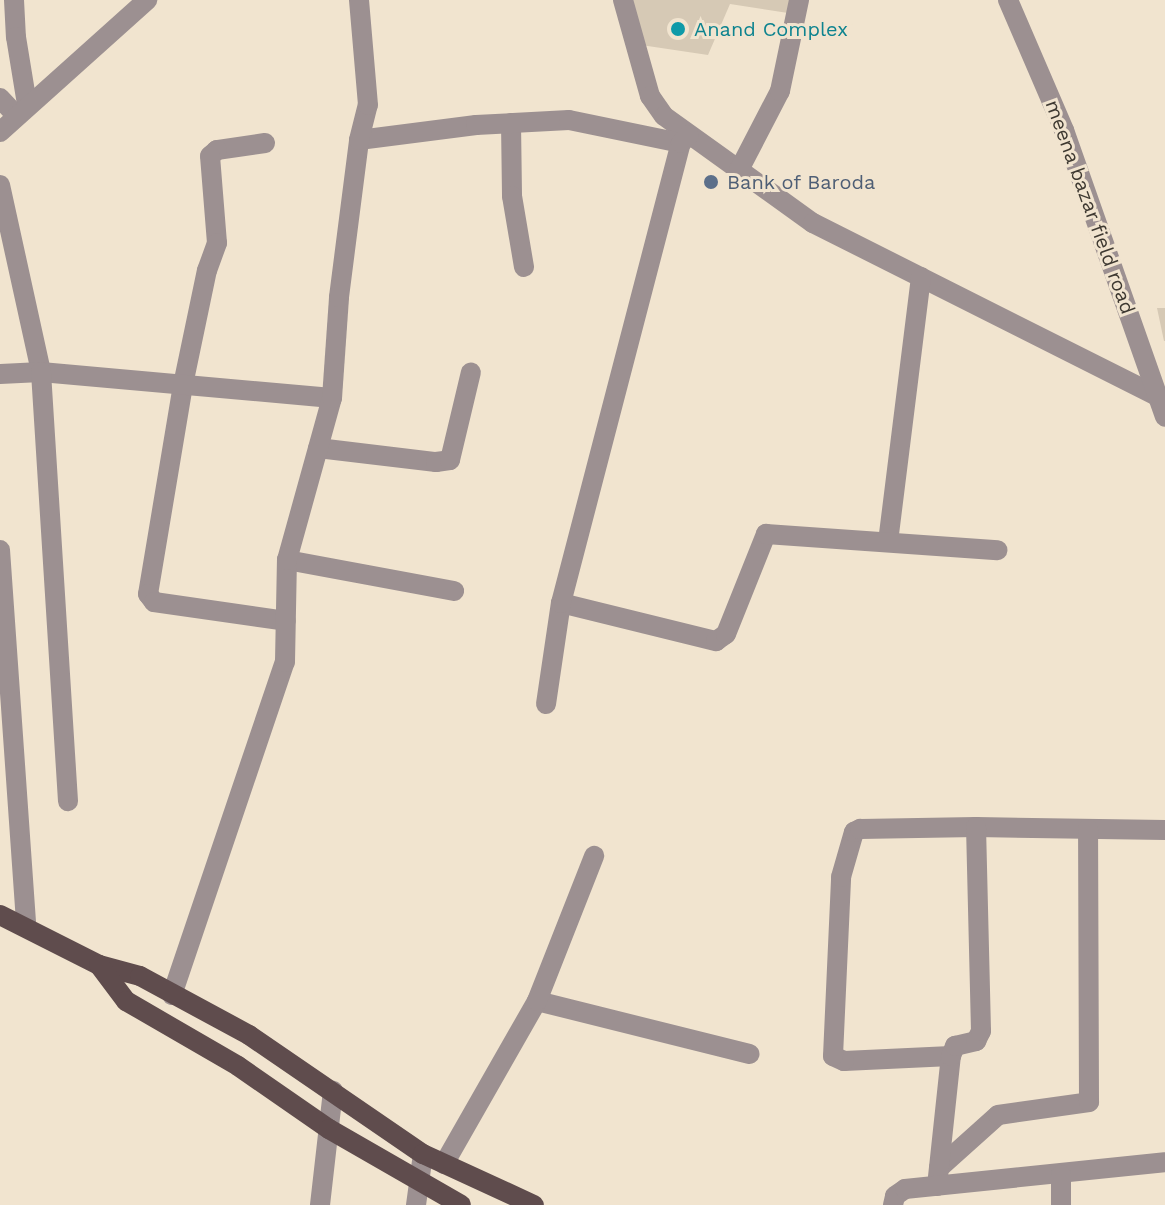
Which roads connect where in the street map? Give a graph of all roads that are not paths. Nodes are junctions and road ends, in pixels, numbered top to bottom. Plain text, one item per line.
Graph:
1 (14, 0) edge
2 (147, 0) edge
3 (359, 0) edge
4 (623, 0) edge
5 (799, 0) edge
6 (1008, 0) edge
7 (0, 98) edge
8 (21, 110) junction
9 (511, 123) junction
10 (0, 132) edge
11 (685, 139) junction
12 (359, 140) junction
13 (265, 143) dead end
14 (739, 170) junction
15 (0, 185) edge
16 (524, 267) dead end
17 (921, 277) junction
18 (41, 372) junction
19 (471, 372) dead end
20 (0, 374) edge
21 (183, 385) junction
22 (332, 398) junction
23 (1163, 405) edge
24 (318, 448) junction
25 (888, 542) junction
26 (0, 550) edge
27 (997, 550) dead end
28 (287, 560) junction
29 (454, 591) dead end
30 (561, 603) junction
31 (286, 621) junction
32 (546, 704) dead end
33 (68, 801) dead end
34 (976, 827) junction
35 (1088, 829) junction
36 (1165, 830) edge
37 (594, 856) dead end
38 (0, 915) edge
39 (26, 925) junction
40 (99, 965) junction
41 (172, 995) junction
42 (537, 1001) junction
43 (749, 1054) dead end
44 (951, 1056) junction
45 (333, 1091) junction
46 (329, 1129) junction
47 (423, 1154) junction
48 (1165, 1162) edge
49 (444, 1164) junction
50 (1061, 1175) junction
51 (938, 1177) junction
52 (419, 1183) junction
53 (320, 1205) edge
54 (416, 1205) edge
55 (461, 1205) edge
56 (534, 1205) edge
57 (893, 1205) edge
58 (1061, 1205) edge

1 - 8 street
2 - 8 street
3 - 12 street
4 - 11 street
5 - 14 street
6 - 23 street, meena bazar field road
7 - 8 street
8 - 10 street
9 - 11 street
9 - 12 street
9 - 16 street
11 - 14 street
11 - 30 street
12 - 22 street
13 - 21 street
14 - 17 street
15 - 18 street
17 - 23 street
17 - 25 street
18 - 20 street
18 - 21 street
18 - 33 street
19 - 24 street
21 - 22 street
21 - 31 street
22 - 24 street
24 - 28 street
25 - 27 street
25 - 30 street
26 - 39 street
28 - 29 street
28 - 31 street
30 - 32 street
31 - 41 street
34 - 35 street
34 - 44 street
34 - 44 street
35 - 36 street
35 - 51 street
37 - 42 street
38 - 39 main road
39 - 40 main road
40 - 41 main road
40 - 46 main road
41 - 45 main road
42 - 43 street
42 - 49 street
44 - 51 street
45 - 46 street
45 - 47 main road
46 - 52 main road
46 - 53 street
47 - 49 main road
47 - 52 street
48 - 50 street
49 - 56 main road
50 - 51 street
50 - 58 street
51 - 57 street
52 - 54 street
52 - 55 main road

